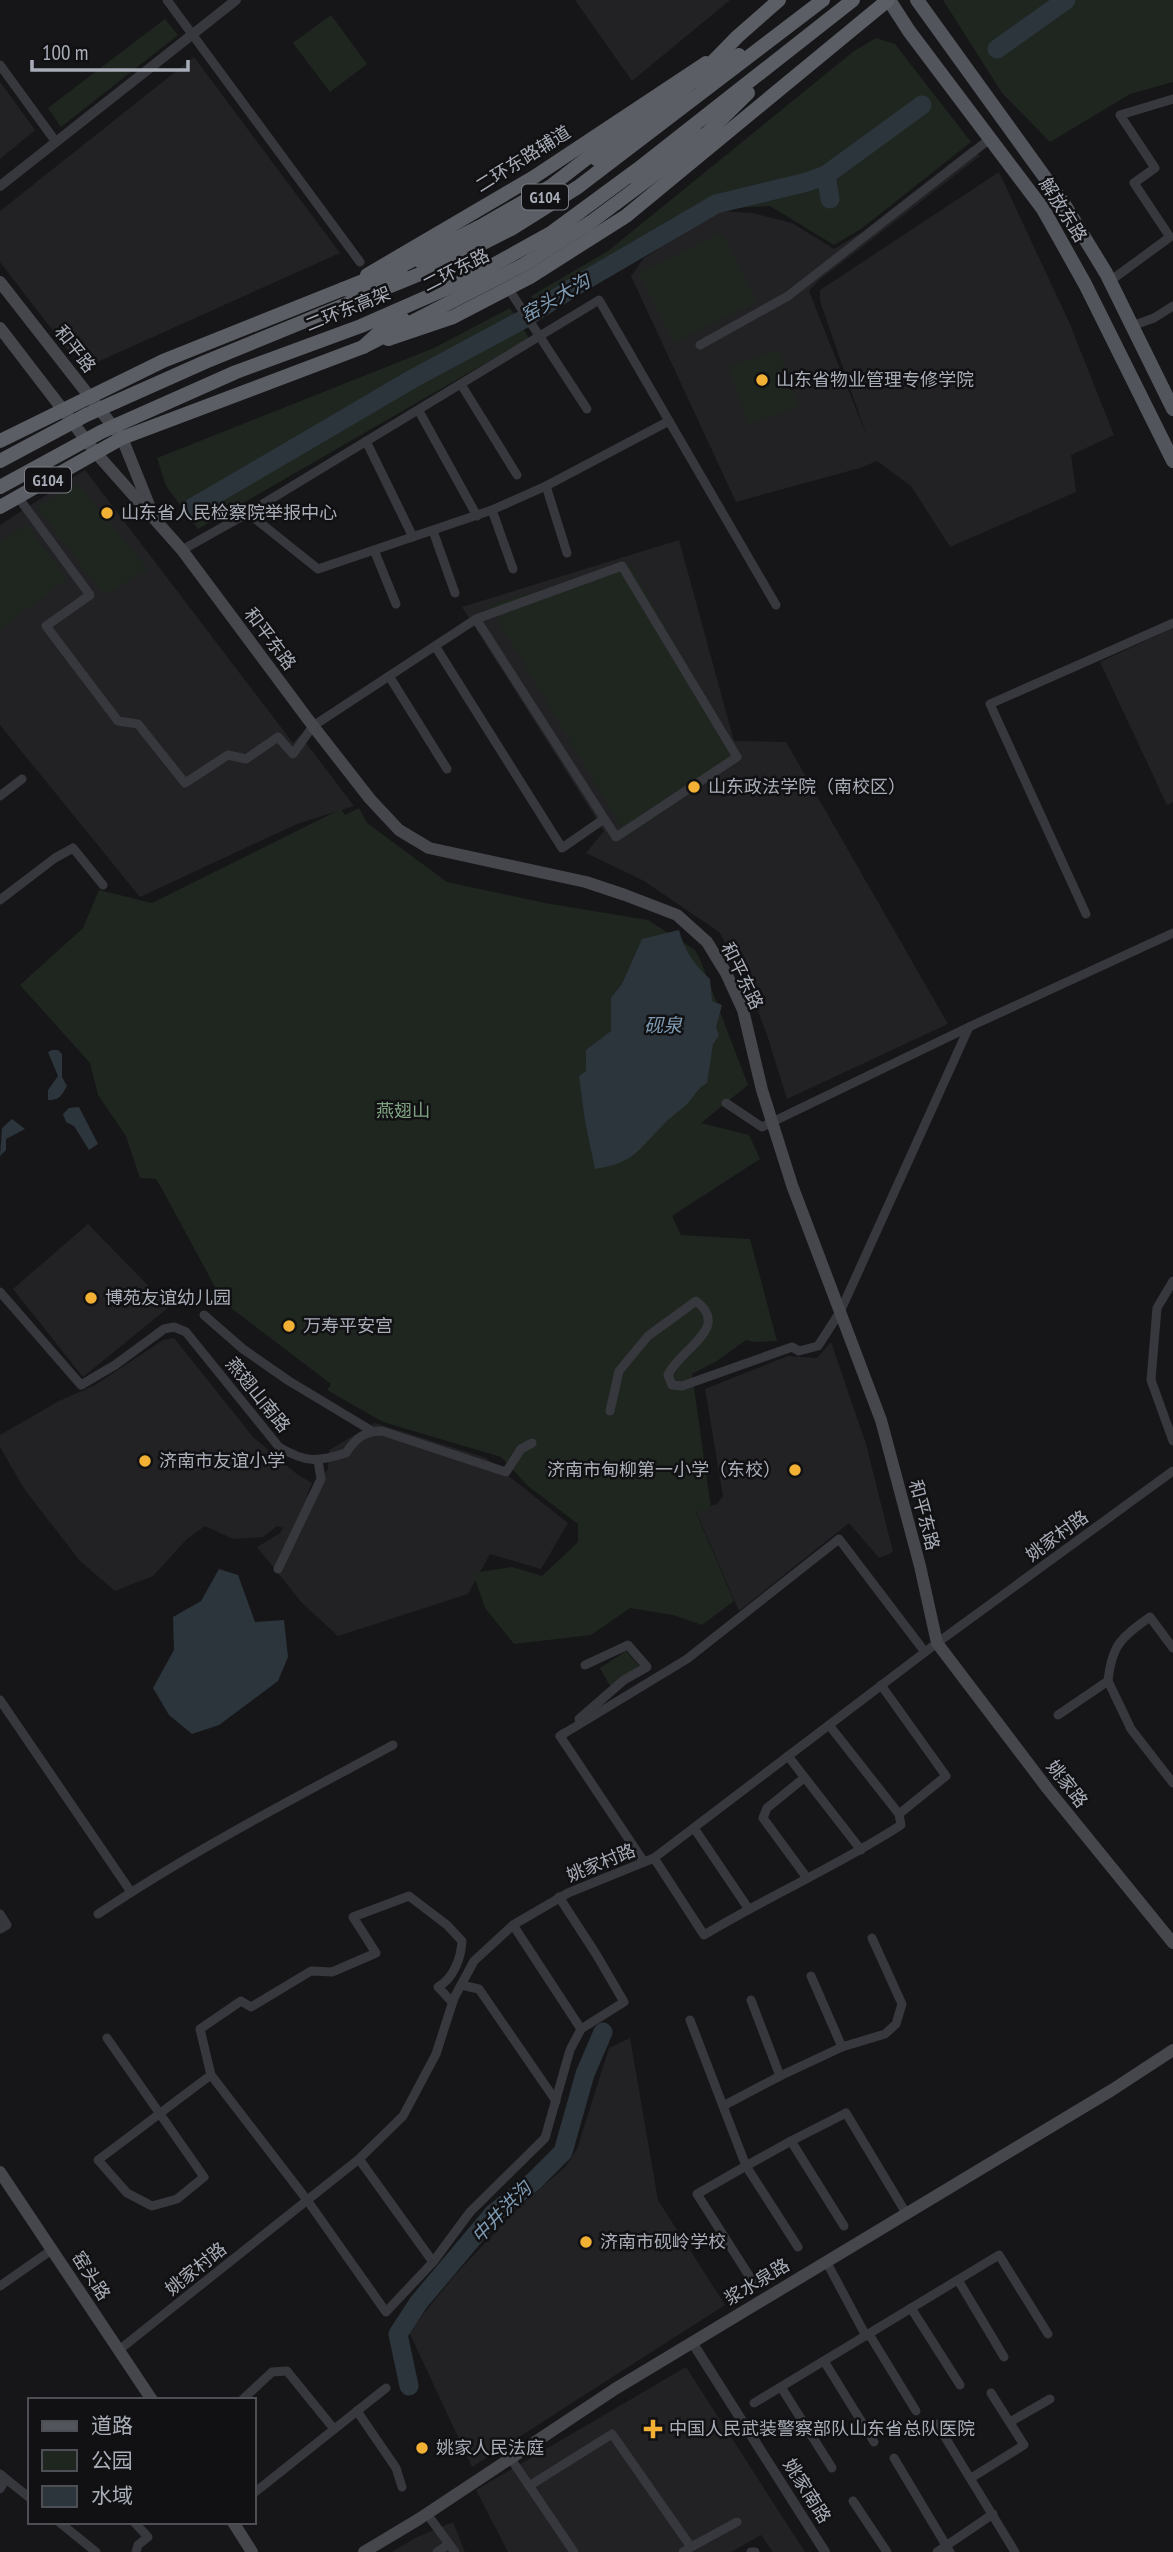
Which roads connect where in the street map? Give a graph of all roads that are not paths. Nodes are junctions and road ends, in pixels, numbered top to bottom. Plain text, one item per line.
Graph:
1 (167, 0) edge
2 (236, 0) edge
3 (779, 0) edge
4 (823, 0) edge
5 (853, 0) edge
6 (888, 0) edge
7 (917, 0) edge
8 (795, 23) junction
9 (192, 34) junction
10 (805, 37) junction
11 (719, 55) junction
12 (0, 65) edge
13 (1173, 99) edge
14 (725, 134) junction
15 (991, 138) junction
16 (56, 142) junction
17 (0, 186) edge
18 (0, 193) edge
19 (1171, 240) edge
20 (360, 262) dead end
21 (1110, 281) junction
22 (0, 282) edge
23 (342, 289) junction
24 (511, 293) junction
25 (1173, 306) edge
26 (1132, 326) junction
27 (0, 328) edge
28 (540, 335) junction
29 (700, 345) dead end
30 (363, 347) junction
31 (462, 386) dead end
32 (90, 396) junction
33 (586, 409) dead end
34 (1173, 409) edge
35 (62, 410) junction
36 (420, 413) dead end
37 (669, 421) junction
38 (122, 438) junction
39 (0, 441) edge
40 (366, 441) junction
41 (96, 453) junction
42 (0, 461) edge
43 (1173, 461) edge
44 (517, 475) dead end
45 (546, 486) junction
46 (0, 487) edge
47 (18, 497) junction
48 (0, 507) edge
49 (492, 510) junction
50 (248, 513) junction
51 (153, 515) junction
52 (477, 516) junction
53 (433, 530) junction
54 (413, 537) junction
55 (182, 550) junction
56 (374, 550) junction
57 (567, 553) dead end
58 (513, 569) dead end
59 (455, 593) dead end
60 (396, 604) dead end
61 (776, 606) dead end
62 (476, 619) junction
63 (1173, 623) edge
64 (437, 649) dead end
65 (389, 676) junction
66 (313, 726) junction
67 (447, 769) dead end
68 (22, 779) dead end
69 (0, 796) edge
70 (604, 819) junction
71 (103, 885) dead end
72 (0, 900) edge
73 (1086, 914) dead end
74 (1173, 933) edge
75 (969, 1027) junction
76 (726, 1103) dead end
77 (773, 1120) junction
78 (1173, 1281) edge
79 (0, 1292) edge
80 (840, 1312) junction
81 (204, 1315) dead end
82 (610, 1411) dead end
83 (373, 1431) junction
84 (1173, 1441) edge
85 (532, 1443) dead end
86 (318, 1460) junction
87 (1173, 1471) edge
88 (278, 1569) dead end
89 (937, 1643) junction
90 (1173, 1648) edge
91 (925, 1652) junction
92 (585, 1665) dead end
93 (1108, 1681) junction
94 (881, 1685) junction
95 (0, 1700) edge
96 (1058, 1714) dead end
97 (830, 1724) junction
98 (560, 1736) junction
99 (393, 1745) dead end
100 (789, 1756) junction
101 (804, 1778) junction
102 (1173, 1783) edge
103 (899, 1814) junction
104 (694, 1828) junction
105 (861, 1850) junction
106 (654, 1858) junction
107 (644, 1863) junction
108 (807, 1878) junction
109 (131, 1892) junction
110 (559, 1897) junction
111 (748, 1908) junction
112 (0, 1914) edge
113 (98, 1914) dead end
114 (513, 1925) junction
115 (0, 1929) edge
116 (872, 1938) dead end
117 (1173, 1943) edge
118 (811, 1976) dead end
119 (461, 1985) junction
120 (751, 2000) dead end
121 (452, 2002) junction
122 (690, 2020) dead end
123 (581, 2029) junction
124 (107, 2038) dead end
125 (842, 2047) junction
126 (1173, 2050) edge
127 (211, 2075) junction
128 (780, 2076) junction
129 (556, 2101) junction
130 (723, 2106) junction
131 (160, 2113) junction
132 (791, 2141) junction
133 (359, 2159) junction
134 (746, 2166) junction
135 (0, 2172) edge
136 (307, 2200) junction
137 (906, 2213) junction
138 (844, 2226) dead end
139 (798, 2247) dead end
140 (53, 2249) junction
141 (826, 2261) junction
142 (433, 2262) junction
143 (958, 2280) junction
144 (754, 2285) dead end
145 (0, 2286) edge
146 (911, 2308) junction
147 (1048, 2334) dead end
148 (867, 2335) junction
149 (692, 2342) junction
150 (119, 2350) junction
151 (1004, 2357) dead end
152 (824, 2361) junction
153 (960, 2385) dead end
154 (780, 2387) junction
155 (386, 2388) dead end
156 (991, 2393) dead end
157 (151, 2398) edge
158 (244, 2398) edge
159 (1050, 2399) dead end
160 (754, 2403) dead end
161 (357, 2411) junction
162 (916, 2411) dead end
163 (1010, 2422) junction
164 (937, 2424) dead end
165 (334, 2429) junction
166 (874, 2442) dead end
167 (894, 2458) dead end
168 (511, 2459) junction
169 (832, 2468) dead end
170 (3, 2477) edge
171 (971, 2478) junction
172 (529, 2486) junction
173 (402, 2487) dead end
174 (0, 2488) edge
175 (256, 2491) edge
176 (28, 2496) edge
177 (853, 2501) dead end
178 (427, 2514) junction
179 (993, 2514) junction
180 (737, 2522) dead end
181 (62, 2524) edge
182 (136, 2524) edge
183 (234, 2524) edge
184 (452, 2548) edge
185 (948, 2549) edge
186 (687, 2550) edge
187 (96, 2552) edge
188 (136, 2552) edge
189 (252, 2552) edge
190 (364, 2552) edge
191 (438, 2552) edge
192 (574, 2552) edge
193 (825, 2552) edge
194 (887, 2552) edge
195 (937, 2552) edge
196 (1015, 2552) edge

1 - 9 street
2 - 9 street
3 - 11 highway, 二环东路 / G104
4 - 8 highway, 二环东高架, bridge
5 - 10 highway, 二环东高架, bridge
6 - 14 highway
6 - 15 main road, 解放东路
7 - 21 main road, 解放东路
8 - 23 highway, bridge
8 - 42 highway, 二环东高架, bridge
9 - 16 street
9 - 20 street
10 - 30 highway, bridge
10 - 46 highway, 二环东高架, bridge
11 - 23 highway, 二环东路辅道
11 - 23 highway, 二环东路 / G104
12 - 16 street
13 - 19 street
14 - 24 highway
14 - 30 highway, 二环东路 / G104
15 - 29 street
15 - 43 main road, 解放东路
16 - 17 street
16 - 18 street
19 - 21 street
21 - 26 main road, 解放东路
22 - 32 main road, 和平路
23 - 32 highway, 二环东路 / G104
24 - 28 street
24 - 30 highway
25 - 26 street
26 - 34 main road, 解放东路
27 - 35 main road
28 - 33 street
28 - 37 street
28 - 40 street
30 - 38 highway, 二环东路 / G104
31 - 44 street
32 - 35 highway, 二环东路 / G104
32 - 38 main road, 和平路
35 - 39 highway, 二环东路 / G104
35 - 41 main road
36 - 52 street
37 - 45 street
37 - 61 street
38 - 41 highway, 二环东路 / G104
38 - 51 main road, 和平东路
40 - 50 street
40 - 54 street
41 - 47 highway, 二环东路 / G104
41 - 51 main road, 和平东路
45 - 49 street
45 - 57 street
47 - 48 highway, 二环东路 / G104
47 - 66 street
49 - 52 street
49 - 58 street
50 - 55 street
50 - 56 street
51 - 55 main road, 和平东路
52 - 53 street
53 - 54 street
53 - 59 street
54 - 56 street
55 - 66 main road, 和平东路
56 - 60 street
62 - 65 street
62 - 70 street
62 - 70 street
63 - 73 street
64 - 70 street
65 - 66 street
65 - 67 street
66 - 77 main road, 和平东路
68 - 69 street
71 - 72 street
74 - 75 street
75 - 77 street
75 - 80 street
76 - 77 street
77 - 80 main road, 和平东路
78 - 84 street
79 - 86 street, 燕翅山南路
80 - 82 street
80 - 89 main road, 和平东路
81 - 83 street
83 - 85 street
83 - 86 street
86 - 88 street
87 - 89 street, 姚家村路
89 - 91 street, 姚家村路
89 - 117 main road, 姚家路
90 - 93 street
91 - 94 street, 姚家村路
91 - 98 street
92 - 98 street
93 - 96 street
93 - 102 street
94 - 97 street, 姚家村路
94 - 103 street
95 - 109 street
97 - 100 street, 姚家村路
97 - 103 street
98 - 107 street
99 - 109 street
100 - 101 street
100 - 104 street, 姚家村路
101 - 105 street
101 - 108 street
103 - 105 street
104 - 106 street, 姚家村路
104 - 111 street
105 - 108 street
106 - 107 street, 姚家村路
106 - 111 street
107 - 110 street, 姚家村路
108 - 111 street
109 - 113 street
110 - 114 street, 姚家村路
110 - 123 street
112 - 115 street
114 - 119 street, 姚家村路
114 - 123 street
116 - 125 street
118 - 125 street
119 - 121 street, 姚家村路
119 - 129 street
120 - 128 street
121 - 127 street
121 - 133 street, 姚家村路
122 - 130 street
123 - 129 street
124 - 131 street
125 - 128 street
126 - 137 main road, 浆水泉路
127 - 131 street
127 - 136 street
128 - 130 street
129 - 142 street
130 - 134 street
131 - 131 street
132 - 134 street
132 - 137 street
132 - 138 street
133 - 136 street, 姚家村路
133 - 142 street
134 - 139 street
134 - 144 street
135 - 140 main road, 窑头路
136 - 142 street
136 - 150 street, 姚家村路
137 - 141 main road, 浆水泉路
140 - 145 street
140 - 150 main road, 窑头路
141 - 148 street
141 - 149 main road, 浆水泉路
143 - 146 street
143 - 147 street
143 - 151 street
146 - 148 street
146 - 153 street
148 - 152 street
148 - 162 street
149 - 168 main road, 浆水泉路
149 - 193 street, 姚家南路
150 - 157 main road, 窑头路
152 - 154 street
152 - 166 street
154 - 160 street
154 - 169 street
155 - 161 street
156 - 163 street
158 - 165 street
159 - 163 street
161 - 165 street
161 - 173 street
163 - 171 street
164 - 171 street
165 - 175 street
167 - 185 street
168 - 172 street
168 - 178 main road, 浆水泉路
170 - 174 street
170 - 176 street
171 - 179 street
172 - 186 street
172 - 192 street
177 - 194 street
178 - 184 street
178 - 190 main road, 浆水泉路
179 - 185 street
179 - 196 street
180 - 186 street
181 - 187 street
182 - 188 street
183 - 189 main road
184 - 191 street
185 - 195 street

